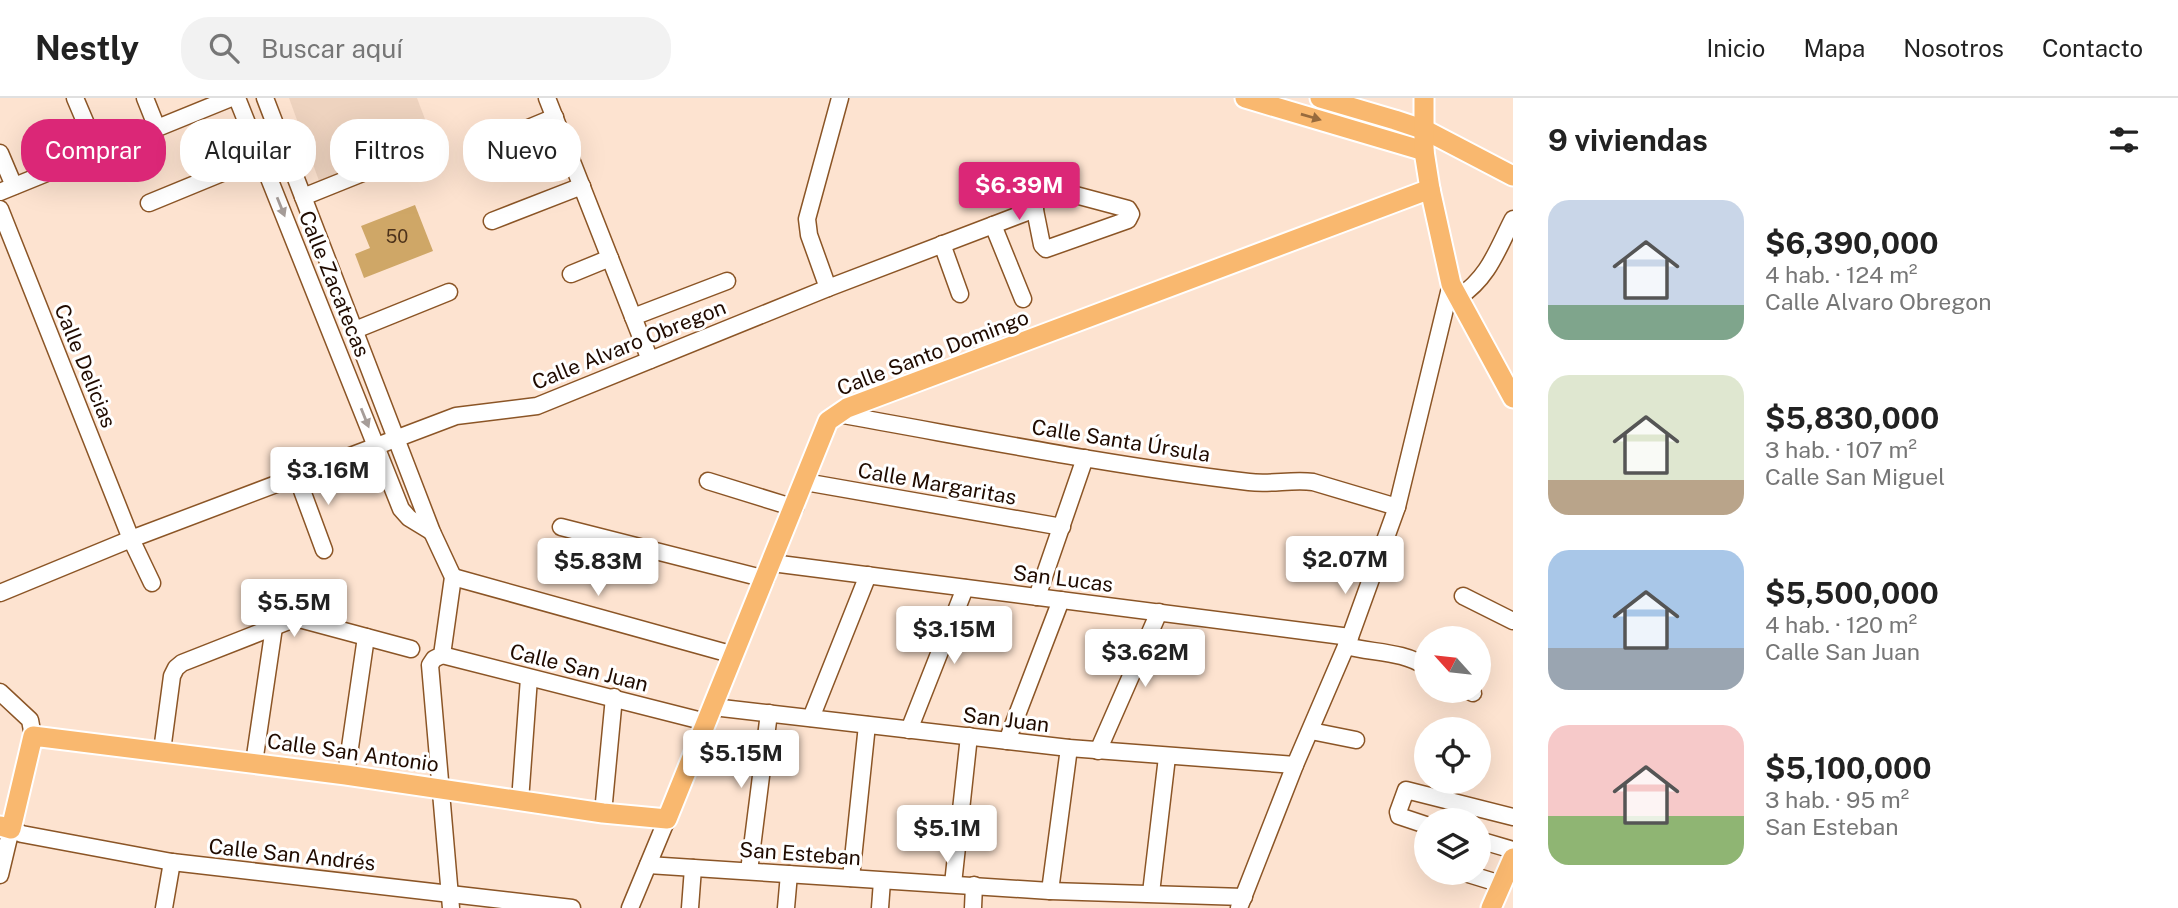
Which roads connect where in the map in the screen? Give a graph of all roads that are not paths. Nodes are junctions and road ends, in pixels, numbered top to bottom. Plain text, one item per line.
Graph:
1 (75, 98) edge
2 (145, 98) edge
3 (231, 98) edge
4 (237, 98) edge
5 (265, 98) edge
6 (547, 98) edge
7 (840, 98) edge
8 (1245, 98) edge
9 (1320, 98) edge
10 (1424, 98) edge
11 (209, 102) edge
12 (555, 117) junction
13 (84, 119) edge
14 (154, 119) edge
15 (246, 119) edge
16 (550, 119) edge
17 (166, 124) edge
18 (1425, 130) junction
19 (1424, 151) junction
20 (0, 153) edge
21 (1513, 176) edge
22 (24, 182) edge
23 (200, 182) edge
24 (271, 182) edge
25 (340, 182) edge
26 (582, 186) junction
27 (7, 189) edge
28 (1430, 189) junction
29 (303, 197) junction
30 (149, 203) dead end
31 (0, 209) edge
32 (1035, 209) junction
33 (1513, 219) edge
34 (492, 221) dead end
35 (993, 225) junction
36 (942, 244) junction
37 (610, 258) junction
38 (571, 274) dead end
39 (727, 281) dead end
40 (828, 288) junction
41 (1455, 290) junction
42 (449, 292) dead end
43 (960, 294) dead end
44 (1023, 299) dead end
45 (633, 317) junction
46 (355, 331) junction
47 (363, 350) junction
48 (342, 359) junction
49 (650, 360) junction
50 (1513, 398) edge
51 (837, 414) junction
52 (397, 439) junction
53 (377, 447) junction
54 (1085, 458) junction
55 (297, 477) junction
56 (708, 481) dead end
57 (805, 482) junction
58 (1397, 507) junction
59 (795, 508) junction
60 (561, 527) dead end
61 (1062, 527) junction
62 (432, 532) junction
63 (131, 540) junction
64 (324, 550) dead end
65 (769, 571) junction
66 (868, 575) junction
67 (453, 577) junction
68 (152, 583) dead end
69 (965, 588) junction
70 (0, 593) edge
71 (1463, 596) dead end
72 (1037, 597) junction
73 (1061, 600) junction
74 (1159, 612) junction
75 (1513, 621) edge
76 (274, 627) junction
77 (366, 637) junction
78 (1348, 641) junction
79 (411, 649) dead end
80 (734, 655) junction
81 (436, 658) junction
82 (1414, 659) edge
83 (529, 678) junction
84 (0, 692) edge
85 (614, 697) junction
86 (769, 713) junction
87 (710, 715) junction
88 (811, 718) junction
89 (867, 725) junction
90 (32, 728) junction
91 (909, 730) junction
92 (1311, 731) junction
93 (970, 737) junction
94 (1356, 740) dead end
95 (1007, 741) junction
96 (1069, 748) junction
97 (162, 751) junction
98 (1098, 751) junction
99 (1167, 757) junction
100 (254, 763) junction
101 (1295, 765) junction
102 (346, 775) junction
103 (439, 788) junction
104 (520, 801) junction
105 (1477, 808) edge
106 (1491, 811) edge
107 (603, 813) junction
108 (1513, 817) edge
109 (667, 819) junction
110 (1414, 821) edge
111 (5, 827) edge
112 (1491, 844) edge
113 (1513, 850) edge
114 (1513, 858) edge
115 (172, 862) junction
116 (648, 865) junction
117 (693, 869) junction
118 (749, 871) junction
119 (789, 874) junction
120 (0, 875) edge
121 (851, 878) junction
122 (882, 881) junction
123 (1491, 881) edge
124 (953, 884) junction
125 (1501, 884) junction
126 (974, 885) junction
127 (1049, 891) junction
128 (1152, 893) junction
129 (1068, 900) edge
130 (450, 901) edge
131 (1241, 902) edge
132 (164, 908) edge
133 (572, 908) edge
134 (630, 908) edge
135 (690, 908) edge
136 (786, 908) edge
137 (880, 908) edge
138 (972, 908) edge
139 (1490, 908) edge

1 - 13 street
2 - 14 street
3 - 11 street
4 - 15 street, Calle Zacatecas
5 - 29 street, Calle Zacatecas
6 - 12 street
7 - 40 street
8 -> 19 main road
9 - 18 main road
10 - 18 main road
11 - 17 street
12 - 16 street
12 - 26 street
18 - 19 main road
18 - 21 main road
19 - 28 main road
20 - 27 street
22 - 27 street
23 - 30 street
24 -> 48 street, Calle Zacatecas
25 - 29 street
26 - 34 street
26 - 37 street
28 - 41 main road
28 - 51 main road, Calle Santo Domingo
29 - 46 street, Calle Zacatecas
31 - 63 street, Calle Delicias
32 - 32 street
32 - 35 street, Calle Alvaro Obregon
33 - 41 street
35 - 36 street, Calle Alvaro Obregon
35 - 44 street
36 - 40 street, Calle Alvaro Obregon
36 - 43 street
37 - 38 street
37 - 45 street
39 - 45 street
40 - 49 street, Calle Alvaro Obregon
41 - 50 main road
41 - 58 street
42 - 46 street
45 - 49 street
46 - 47 street, Calle Zacatecas
47 - 48 street
47 - 52 street, Calle Zacatecas
48 -> 53 street, Calle Zacatecas
49 - 52 street, Calle Alvaro Obregon
51 - 54 street, Calle Santa Úrsula
51 - 57 main road, Calle Santo Domingo
52 - 53 street, Calle Alvaro Obregon
52 - 62 street, Calle Zacatecas
53 - 55 street, Calle Alvaro Obregon
53 - 62 street, Calle Zacatecas
54 - 58 street, Calle Santa Úrsula
54 - 61 street
55 - 63 street, Calle Alvaro Obregon
55 - 64 street
56 - 59 street
57 - 59 main road, Calle Santo Domingo
57 - 61 street, Calle Margaritas
58 - 78 street
59 - 65 main road, Calle Santo Domingo
60 - 65 street, San Lucas
61 - 72 street
62 - 67 street, Calle Zacatecas
63 - 68 street, Calle Delicias
63 - 70 street, Calle Alvaro Obregon
65 - 66 street, San Lucas
65 - 80 main road, Calle Santo Domingo
66 - 69 street, San Lucas
66 - 88 street
67 - 80 street
67 - 81 street
69 - 72 street, San Lucas
69 - 91 street
71 - 75 street
72 - 73 street, San Lucas
73 - 74 street, San Lucas
73 - 95 street
74 - 78 street, San Lucas
74 - 98 street
76 - 77 street
76 - 97 street
76 - 100 street
77 - 79 street
77 - 102 street
78 - 82 street, San Lucas
78 - 92 street
80 - 87 main road, Calle Santo Domingo
81 - 83 street, Calle San Juan
81 - 103 street
83 - 85 street, Calle San Juan
83 - 104 street
84 - 90 street
85 - 87 street, Calle San Juan
85 - 107 street
86 - 87 street, San Juan
86 - 88 street, San Juan
86 - 118 street
87 - 109 main road, Calle Santo Domingo
88 - 89 street, San Juan
89 - 91 street, San Juan
89 - 121 street
90 - 97 main road, Calle San Antonio
90 - 111 main road
91 - 93 street, San Juan
92 - 94 street
92 - 101 street
93 - 95 street, San Juan
93 - 124 street
95 - 96 street, San Juan
96 - 98 street, San Juan
96 - 127 street
97 - 100 main road, Calle San Antonio
98 - 99 street, San Juan
99 - 101 street, San Juan
99 - 128 street
100 - 102 main road, Calle San Antonio
101 - 131 street
102 - 103 main road, Calle San Antonio
103 - 104 main road, Calle San Antonio
103 - 130 street
104 - 107 main road, Calle San Antonio
105 - 110 street
106 - 108 street
107 - 109 main road, Calle San Antonio
109 - 116 street, Calle Santo Domingo
111 - 115 street, Calle San Andrés
111 - 120 street
112 - 113 street
114 - 125 main road
115 - 130 street, Calle San Andrés
115 - 132 street
116 - 117 street, San Esteban
116 - 134 street, Calle Santo Domingo
117 - 118 street, San Esteban
117 - 135 street
118 - 119 street, San Esteban
119 - 121 street, San Esteban
119 - 136 street
121 - 122 street, San Esteban
122 - 124 street, San Esteban
122 - 137 street
123 - 125 street
124 - 126 street, San Esteban
125 - 139 main road
126 - 127 street, San Esteban
126 - 138 street
127 - 129 street, San Esteban
128 - 129 street, San Esteban
128 - 131 street, San Esteban
130 - 133 street, Calle San Andrés

